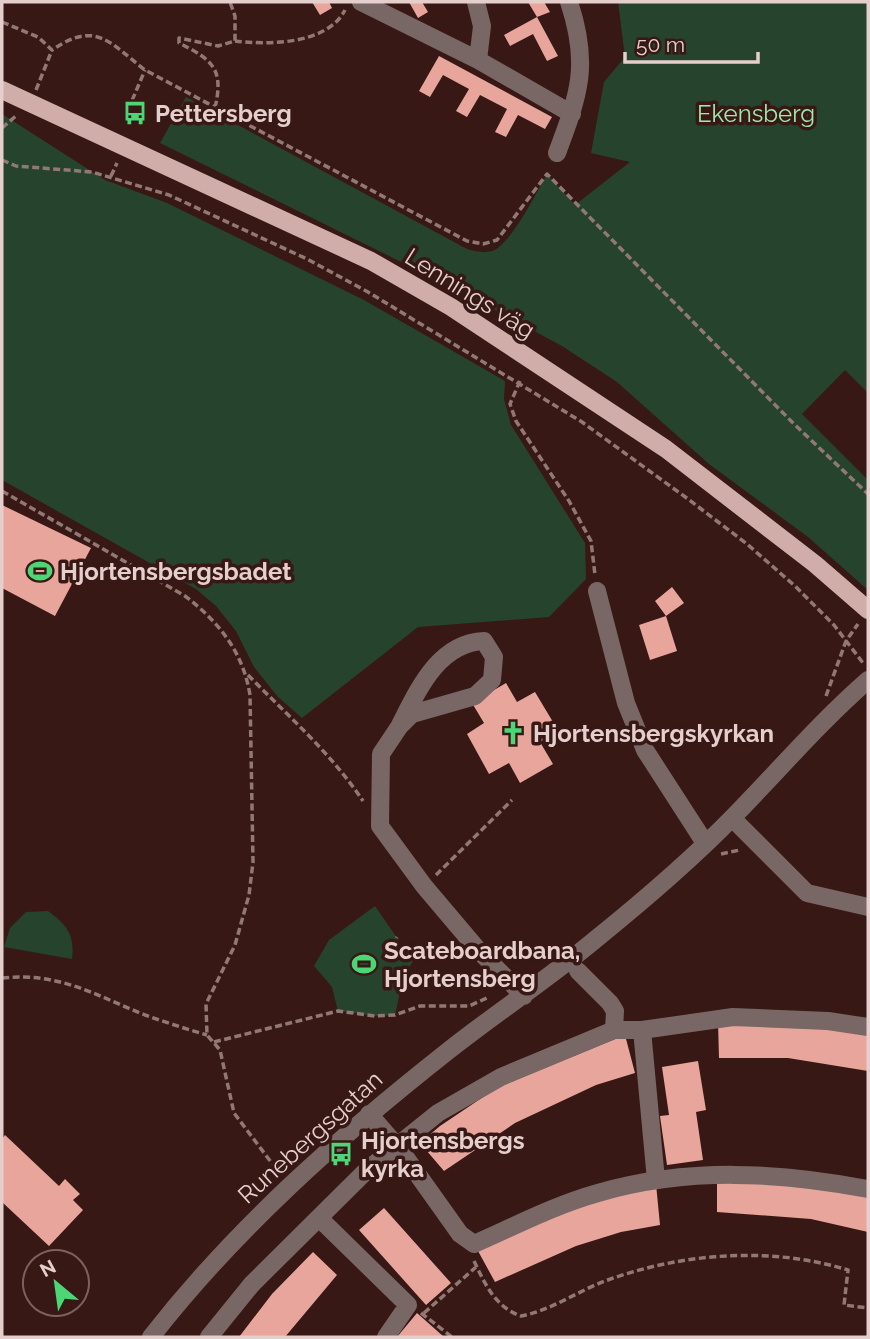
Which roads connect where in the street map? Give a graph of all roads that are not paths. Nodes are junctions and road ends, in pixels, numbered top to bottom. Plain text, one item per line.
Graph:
1 (361, 2) edge
2 (476, 2) edge
3 (569, 2) edge
4 (478, 60) junction
5 (9, 93) edge
6 (572, 114) junction
7 (558, 153) dead end
8 (597, 592) road end
9 (864, 616) edge
10 (868, 680) edge
11 (399, 727) junction
12 (732, 818) junction
13 (709, 850) junction
14 (868, 907) edge
15 (578, 971) dead end
16 (519, 991) junction
17 (868, 1027) edge
18 (614, 1030) junction
19 (642, 1030) junction
20 (369, 1114) junction
21 (396, 1146) junction
22 (656, 1180) junction
23 (868, 1189) edge
24 (319, 1217) junction
25 (150, 1337) edge
26 (209, 1337) edge
27 (386, 1337) edge

1 - 4 street
2 - 4 street
3 - 6 street
4 - 6 street
5 - 9 main road, Lennings väg
6 - 7 street
8 - 13 street
10 - 12 street, Runebergsgatan
11 - 11 street
11 - 16 street
12 - 13 street, Runebergsgatan
12 - 14 street
13 - 16 street, Runebergsgatan
15 - 18 street
16 - 20 street, Runebergsgatan
17 - 19 street
18 - 19 street
18 - 21 street
19 - 22 street
20 - 21 street
20 - 25 street, Runebergsgatan
21 - 22 street
21 - 24 street
22 - 23 street
24 - 26 street
24 - 27 street

